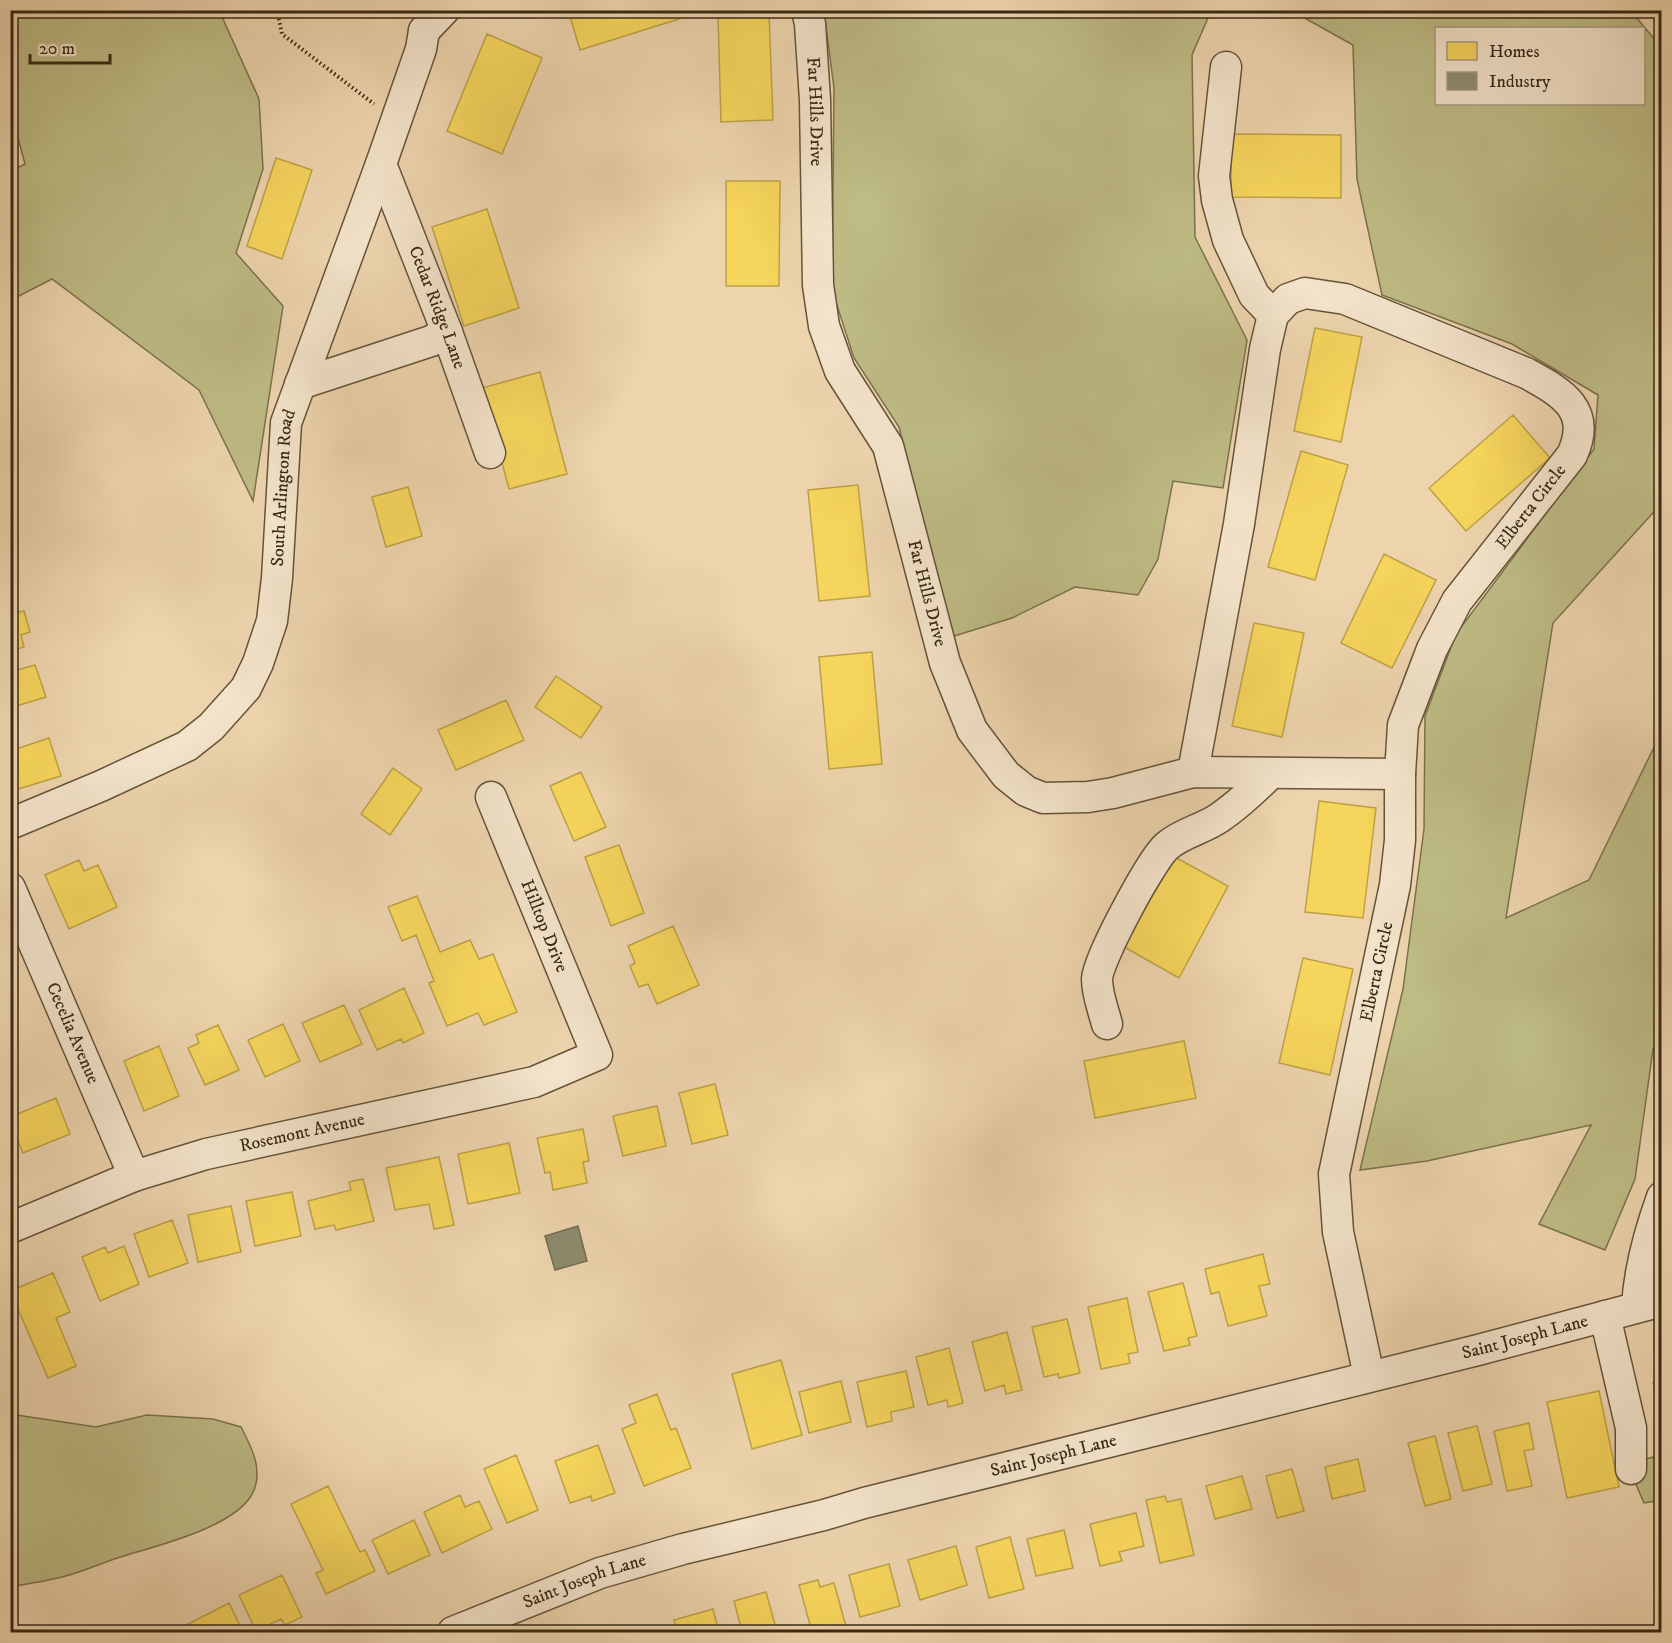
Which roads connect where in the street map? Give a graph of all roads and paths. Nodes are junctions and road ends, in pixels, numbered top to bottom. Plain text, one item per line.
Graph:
1 (277, 10) edge
2 (807, 10) edge
3 (426, 17) edge
4 (1226, 67) dead end
5 (396, 121) junction
6 (381, 164) junction
7 (1273, 315) junction
8 (447, 332) junction
9 (300, 384) junction
10 (490, 453) dead end
11 (1193, 772) junction
12 (1271, 773) junction
13 (1400, 774) junction
14 (491, 797) dead end
15 (10, 824) edge
16 (10, 888) edge
17 (1107, 1024) dead end
18 (597, 1055) joint
19 (134, 1176) junction
20 (1662, 1197) edge
21 (10, 1228) edge
22 (1650, 1304) edge
23 (1605, 1316) junction
24 (1369, 1376) junction
25 (1631, 1469) dead end
26 (453, 1632) edge

1 - 5 path
2 - 11 street, Far Hills Drive
3 - 5 street, South Arlington Road
4 - 7 street
5 - 6 street, South Arlington Road
6 - 8 street, Cedar Ridge Lane
6 - 9 street, South Arlington Road
7 - 11 street
7 - 13 street, Elberta Circle
8 - 9 street
8 - 10 street, Cedar Ridge Lane
9 - 15 street, South Arlington Road
11 - 12 street, Far Hills Drive
12 - 13 street, Far Hills Drive
12 - 17 street
13 - 24 street, Elberta Circle
14 - 18 street, Hilltop Drive
16 - 19 street, Cecelia Avenue
18 - 19 street, Rosemont Avenue
19 - 21 street, Rosemont Avenue
20 - 22 street
22 - 23 street, Saint Joseph Lane
23 - 24 street, Saint Joseph Lane
23 - 25 street
24 - 26 street, Saint Joseph Lane

